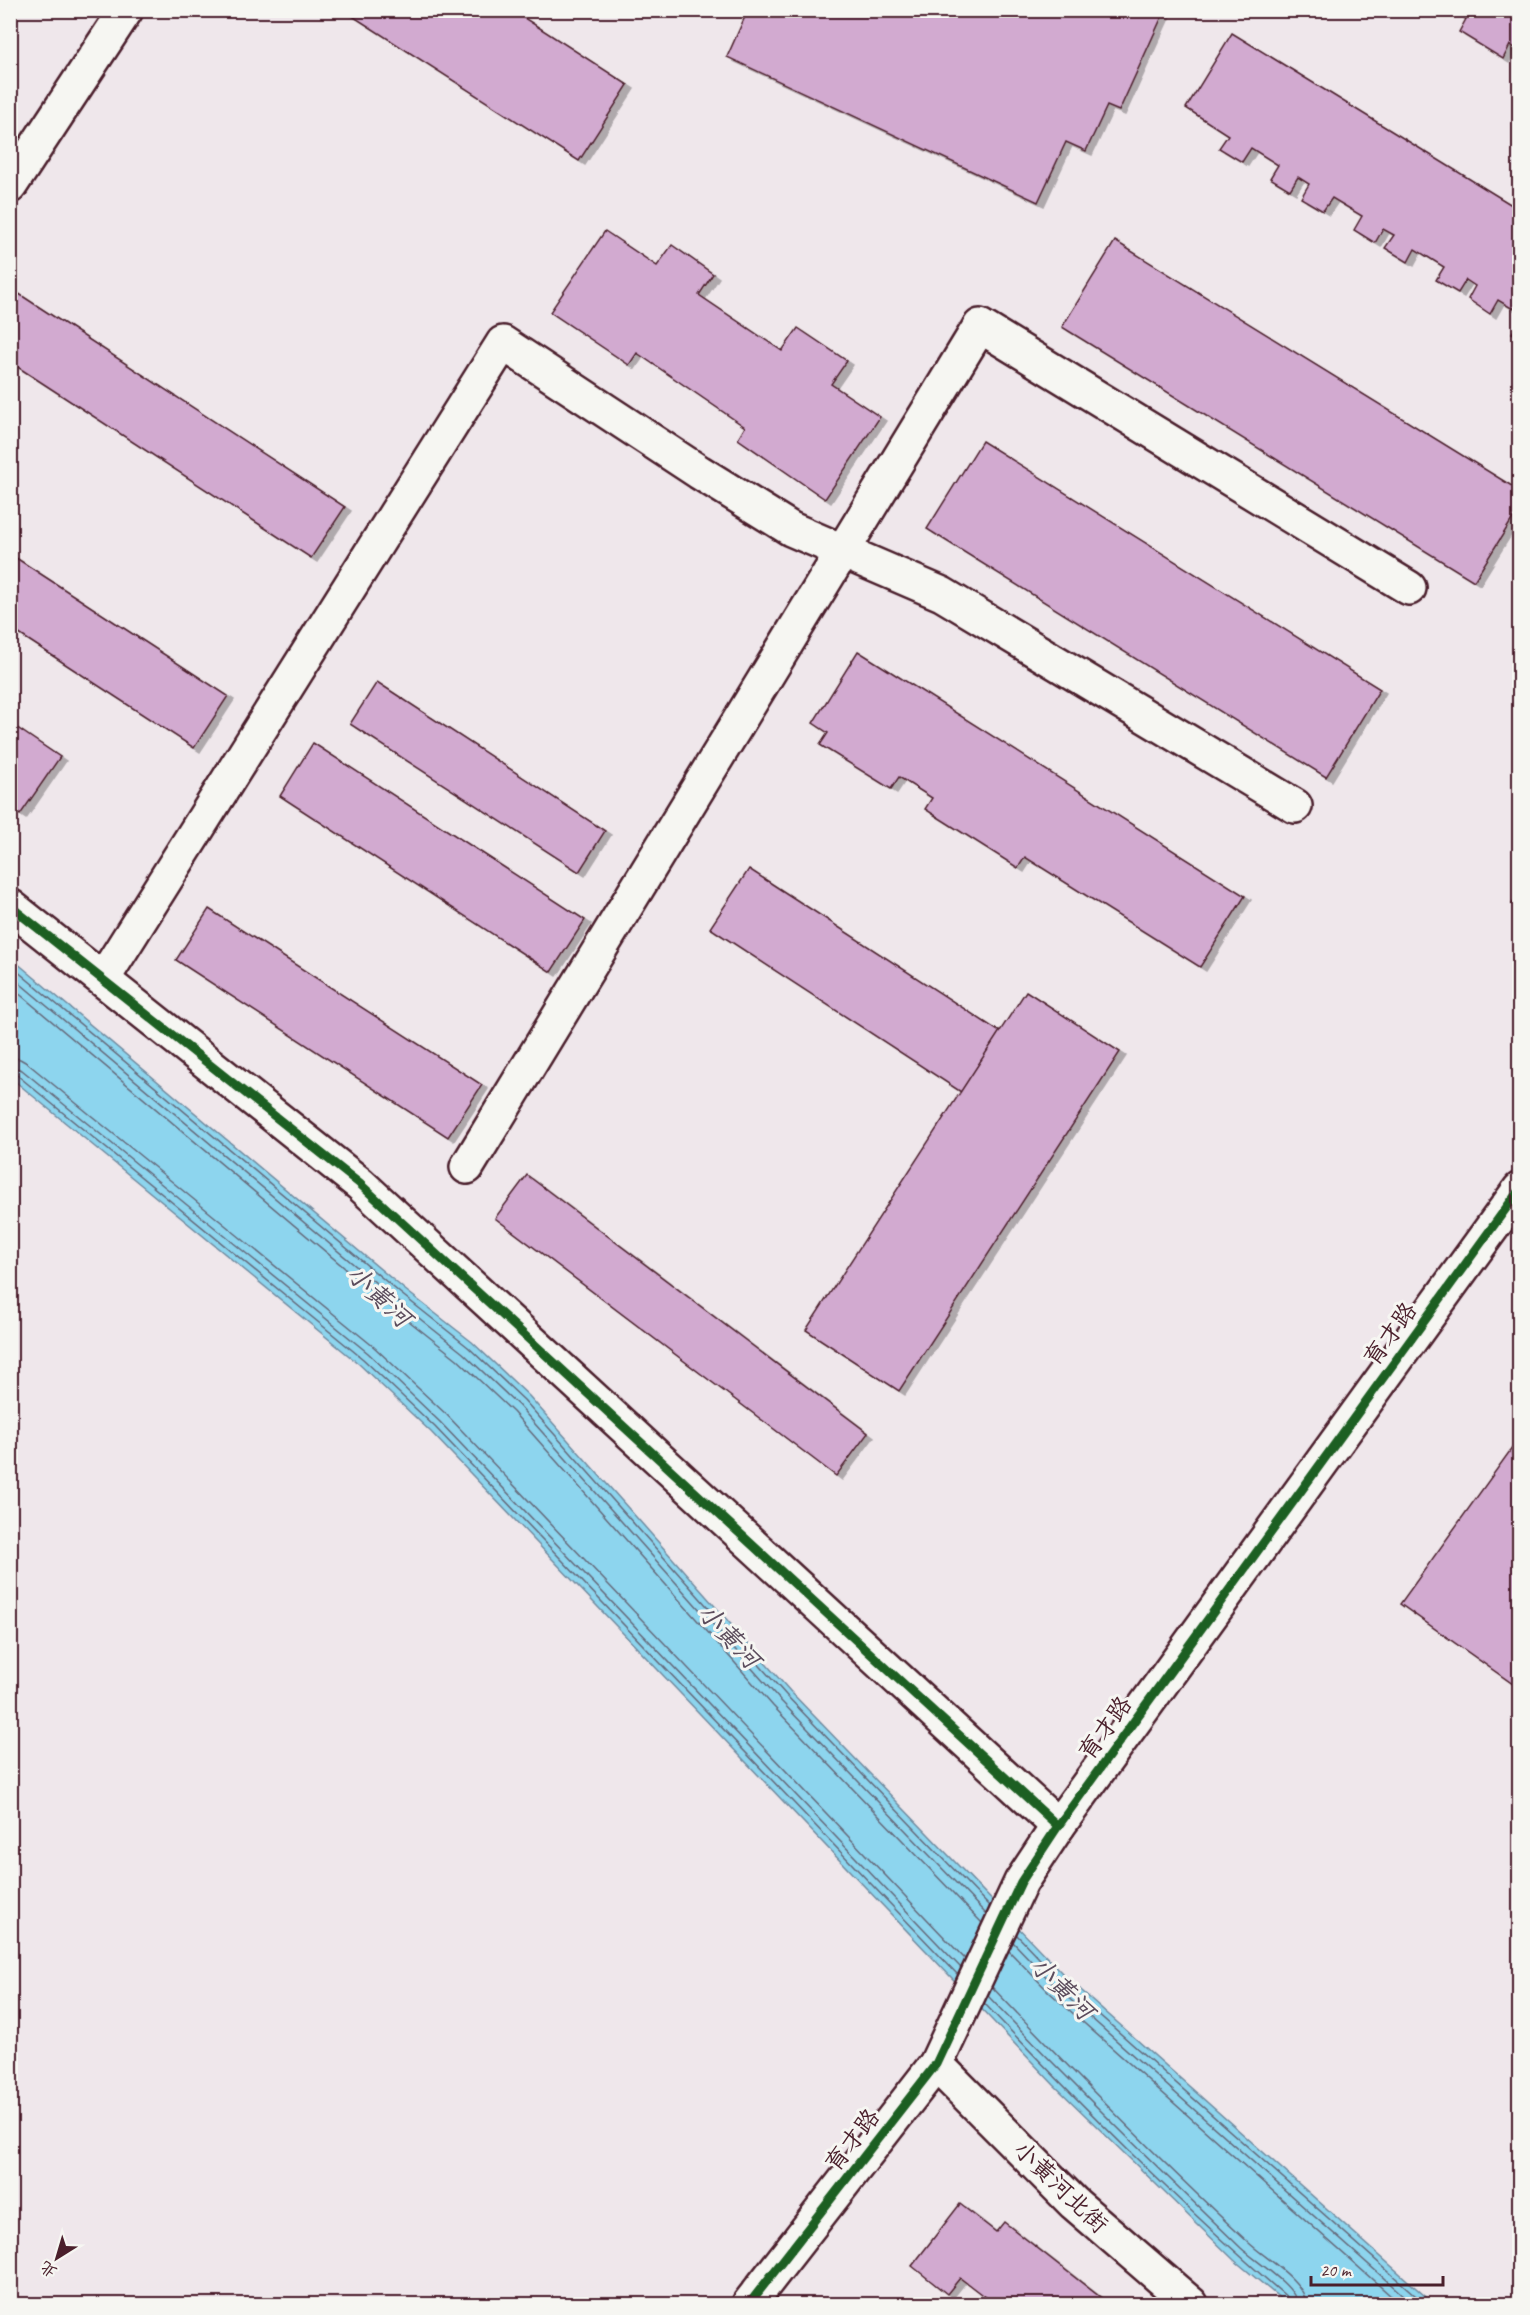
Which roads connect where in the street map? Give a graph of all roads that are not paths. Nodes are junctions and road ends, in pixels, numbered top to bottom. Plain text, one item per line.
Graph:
1 (126, 10) edge
2 (10, 186) edge
3 (842, 552) junction
4 (1409, 588) dead end
5 (1295, 806) dead end
6 (10, 906) edge
7 (103, 980) junction
8 (467, 1167) dead end
9 (1520, 1189) edge
10 (1058, 1826) junction
11 (936, 2064) junction
12 (749, 2304) edge
13 (1191, 2304) edge

1 - 2 street
3 - 4 street
3 - 5 street
3 - 7 street
3 - 8 street
6 - 7 street
7 - 10 street
9 - 10 street, 育才路
10 - 11 street, 育才路
11 - 12 street, 育才路
11 - 13 street, 小黄河北街

